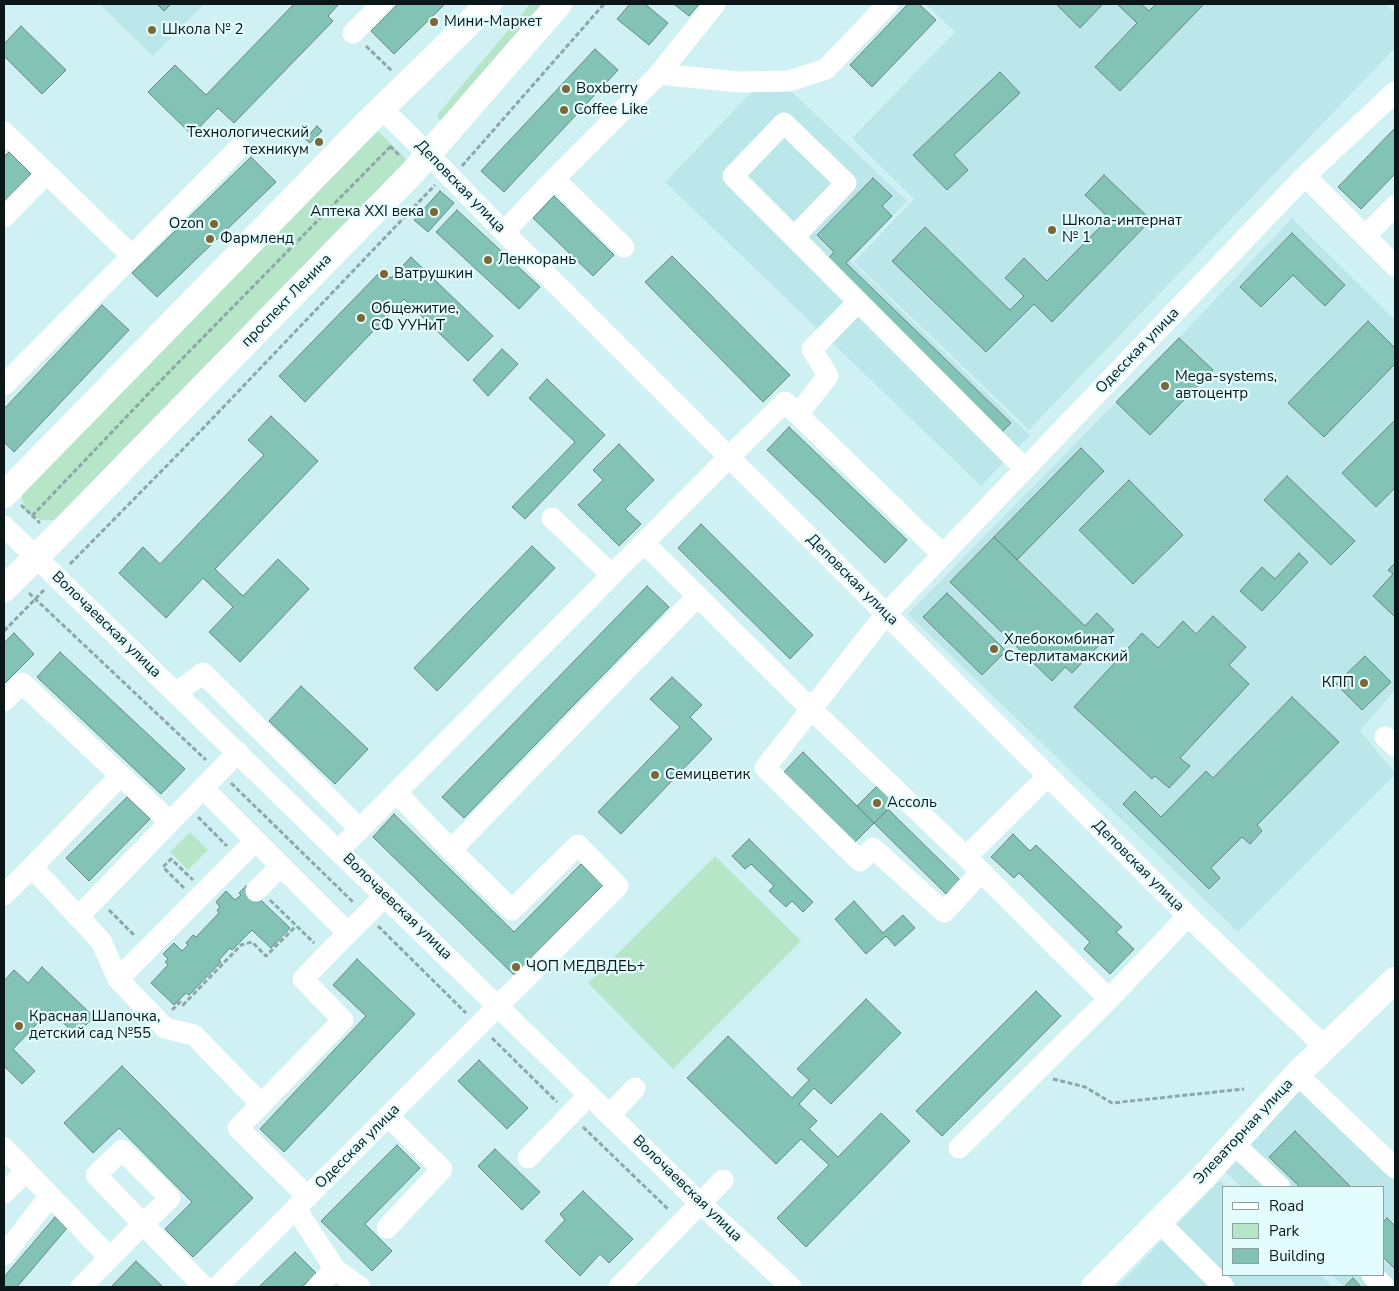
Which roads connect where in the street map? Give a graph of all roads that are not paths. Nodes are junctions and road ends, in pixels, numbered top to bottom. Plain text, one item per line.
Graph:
1 (382, 4) edge
2 (488, 4) edge
3 (559, 4) edge
4 (714, 4) edge
5 (888, 4) edge
6 (353, 33) road end
7 (659, 74) junction
8 (1395, 92) edge
9 (382, 109) junction
10 (4, 132) edge
11 (239, 148) dead end
12 (429, 155) junction
13 (46, 174) junction
14 (1305, 176) junction
15 (554, 179) junction
16 (1395, 206) edge
17 (4, 217) edge
18 (504, 232) junction
19 (1365, 236) junction
20 (794, 237) junction
21 (624, 246) dead end
22 (132, 256) junction
23 (1395, 266) edge
24 (858, 302) junction
25 (4, 385) edge
26 (798, 414) junction
27 (729, 456) junction
28 (1025, 469) junction
29 (4, 494) edge
30 (552, 518) dead end
31 (4, 526) edge
32 (644, 543) junction
33 (943, 555) junction
34 (36, 557) junction
35 (612, 575) junction
36 (4, 589) edge
37 (698, 596) junction
38 (886, 614) junction
39 (176, 693) junction
40 (4, 701) edge
41 (811, 709) junction
42 (238, 752) junction
43 (285, 754) junction
44 (261, 775) junction
45 (120, 776) junction
46 (1048, 776) junction
47 (203, 788) junction
48 (396, 792) junction
49 (170, 822) junction
50 (360, 829) junction
51 (255, 841) junction
52 (451, 850) junction
53 (338, 851) junction
54 (966, 857) junction
55 (281, 866) junction
56 (32, 867) junction
57 (981, 872) junction
58 (257, 890) road end
59 (4, 895) edge
60 (385, 896) junction
61 (1188, 916) junction
62 (78, 917) junction
63 (348, 932) junction
64 (118, 979) junction
65 (1395, 980) edge
66 (1109, 999) junction
67 (498, 1006) junction
68 (1325, 1047) junction
69 (1297, 1074) junction
70 (636, 1088) dead end
71 (589, 1095) junction
72 (261, 1104) junction
73 (610, 1115) junction
74 (388, 1116) junction
75 (1234, 1144) junction
76 (4, 1148) edge
77 (959, 1148) dead end
78 (528, 1158) dead end
79 (1395, 1168) edge
80 (26, 1171) junction
81 (723, 1180) dead end
82 (1279, 1186) edge
83 (4, 1193) edge
84 (50, 1196) junction
85 (302, 1203) junction
86 (700, 1203) junction
87 (1159, 1222) junction
88 (387, 1228) dead end
89 (4, 1255) edge
90 (110, 1258) junction
91 (335, 1269) junction
92 (1373, 1276) edge
93 (81, 1287) edge
94 (204, 1287) edge
95 (217, 1287) edge
96 (317, 1287) edge
97 (360, 1287) edge
98 (619, 1287) edge
99 (791, 1287) edge
100 (1094, 1287) edge
101 (1224, 1287) edge
102 (1385, 1287) edge

1 - 6 street
2 - 9 main road
3 - 12 main road, проспект Ленина
4 - 7 street
5 - 7 street
7 - 15 street
8 - 14 street, Одесская улица
9 - 12 street, Деповская улица
9 - 29 main road
10 - 13 street
11 - 22 street
12 - 18 street, Деповская улица
12 - 34 main road, проспект Ленина
13 - 17 street
13 - 22 street
14 - 19 street
14 - 28 street, Одесская улица
15 - 18 street
15 - 21 street
16 - 19 street
18 - 27 street, Деповская улица
19 - 23 street
20 - 20 street
20 - 24 street
22 - 25 street
24 - 26 street
24 - 28 street
26 - 27 street
26 - 33 street
27 - 32 street
27 - 38 street, Деповская улица
28 - 33 street, Одесская улица
30 - 35 street
31 - 34 street, Волочаевская улица
32 - 35 street
32 - 37 street
33 - 38 street, Одесская улица
34 - 36 main road, проспект Ленина
34 - 39 street, Волочаевская улица
35 - 48 street
37 - 41 street
37 - 52 street
38 - 41 street, Одесская улица
38 - 46 street, Деповская улица
39 - 42 street, Волочаевская улица
39 - 43 street
40 - 45 street
41 - 54 street
41 - 57 street, Одесская улица
42 - 44 street, Волочаевская улица
42 - 47 street
43 - 44 street
43 - 50 street
44 - 53 street, Волочаевская улица
45 - 49 street
45 - 56 street
46 - 54 street
46 - 61 street, Деповская улица
47 - 49 street
47 - 51 street
48 - 50 street
48 - 52 street
49 - 62 street
50 - 53 street
51 - 55 street
51 - 64 street
52 - 67 street, Одесская улица
53 - 60 street, Волочаевская улица
54 - 57 street
55 - 58 street
55 - 63 street
56 - 59 street
56 - 62 street
57 - 66 street
60 - 63 street
60 - 67 street, Волочаевская улица
61 - 66 street
61 - 68 street, Деповская улица
62 - 64 street
63 - 72 street
64 - 72 street
65 - 68 main road, Элеваторная улица
66 - 77 street
67 - 71 street, Волочаевская улица
67 - 74 street, Одесская улица
68 - 69 main road, Элеваторная улица
69 - 75 main road, Элеваторная улица
69 - 79 street
70 - 73 street
71 - 73 street, Волочаевская улица
71 - 78 street
72 - 85 street
73 - 86 street, Волочаевская улица
74 - 85 street, Одесская улица
74 - 88 street
75 - 82 street
75 - 87 main road, Элеваторная улица
76 - 80 street
80 - 83 street
80 - 84 street
81 - 86 street
84 - 89 street
84 - 90 street
85 - 91 street
85 - 95 street, Одесская улица
86 - 98 street
86 - 99 street, Волочаевская улица
87 - 100 main road, Элеваторная улица
87 - 101 street
90 - 93 street
90 - 94 street
91 - 96 street
91 - 97 street
92 - 102 street

